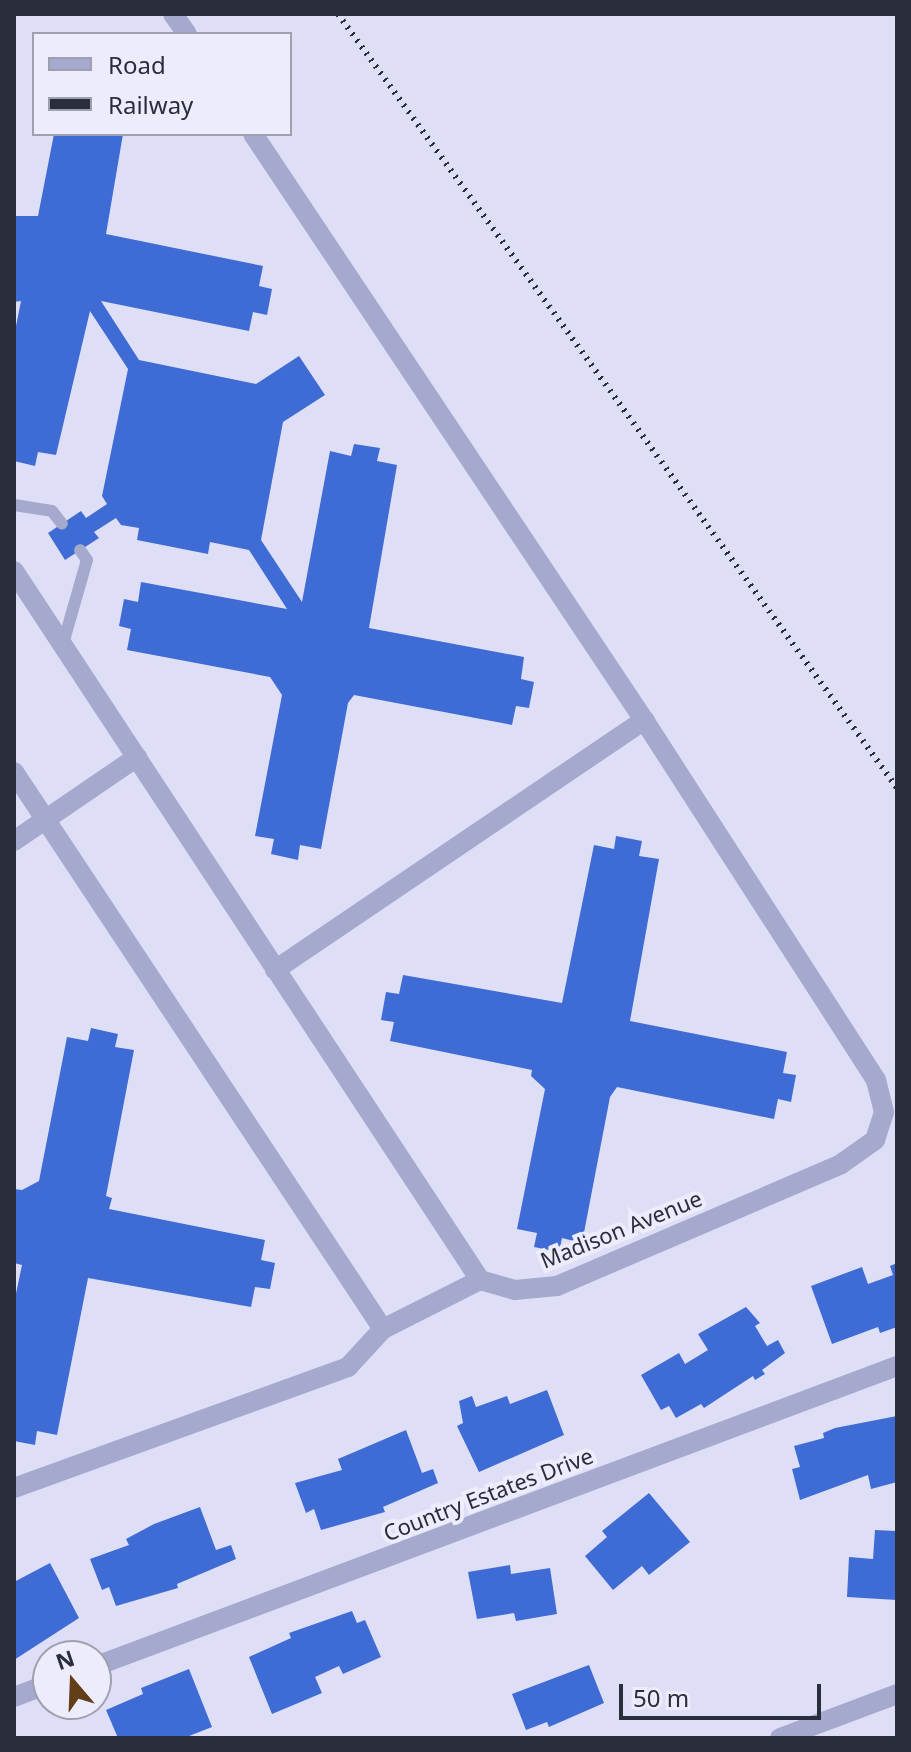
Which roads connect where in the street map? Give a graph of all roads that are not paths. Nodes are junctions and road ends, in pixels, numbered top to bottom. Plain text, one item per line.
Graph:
1 (173, 14) edge
2 (186, 32) edge
3 (254, 136) edge
4 (14, 505) edge
5 (62, 524) dead end
6 (80, 550) dead end
7 (14, 571) edge
8 (63, 644) junction
9 (644, 720) junction
10 (137, 757) junction
11 (14, 772) edge
12 (47, 821) junction
13 (14, 841) edge
14 (275, 970) junction
15 (480, 1280) junction
16 (383, 1329) junction
17 (897, 1366) edge
18 (14, 1488) edge
19 (112, 1660) edge
20 (897, 1694) edge
21 (780, 1738) edge

1 - 2 street
3 - 9 street
4 - 5 lane
6 - 8 lane
7 - 8 street
8 - 10 street
9 - 14 street
9 - 15 street, Madison Avenue
10 - 12 street
10 - 14 street
11 - 12 street
12 - 13 street
12 - 16 street
14 - 15 street
15 - 16 street
16 - 18 street
17 - 19 street, Country Estates Drive
20 - 21 street

